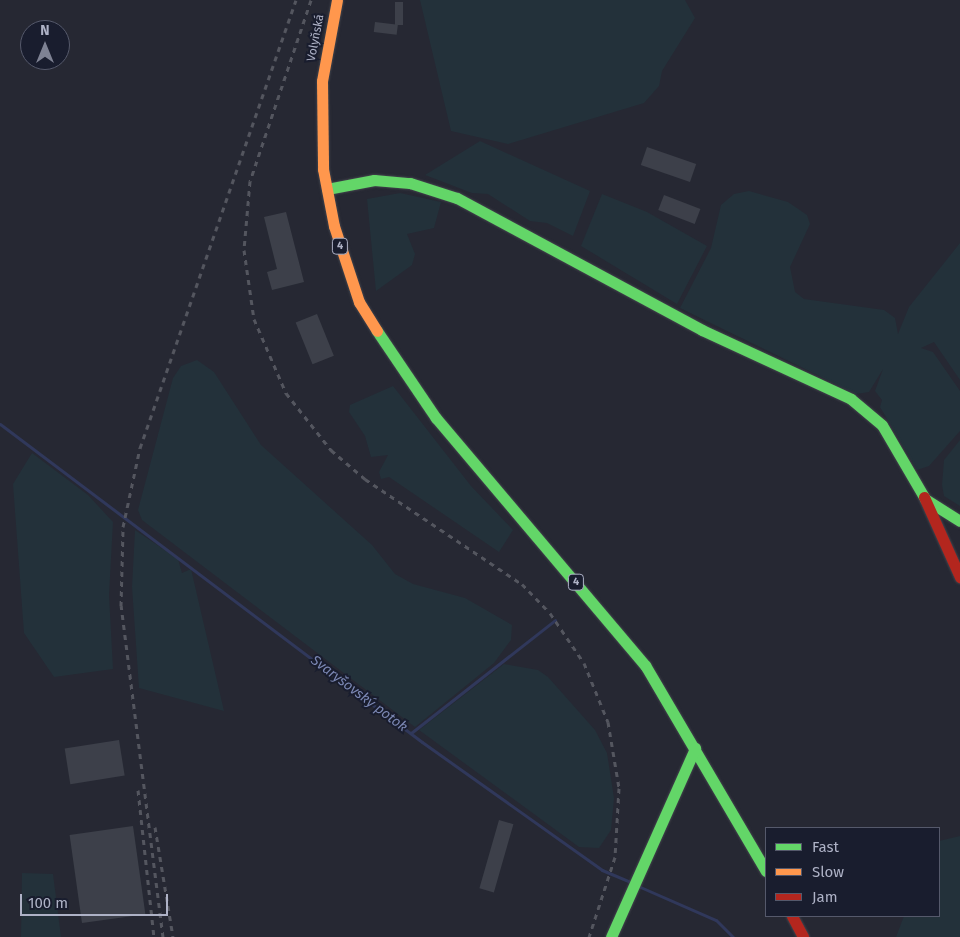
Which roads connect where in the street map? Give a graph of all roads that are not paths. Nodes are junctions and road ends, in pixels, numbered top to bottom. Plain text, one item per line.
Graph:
1 (337, 0) edge
2 (327, 189) junction
3 (925, 498) junction
4 (960, 521) edge
5 (960, 577) edge
6 (696, 748) junction
7 (765, 869) edge
8 (793, 917) edge
9 (611, 937) edge
10 (803, 937) edge

1 - 2 street, Volyňská / 4
2 - 3 street
2 - 6 street, 4
3 - 4 street
3 - 5 street
6 - 7 street, 4
6 - 9 street
8 - 10 street

